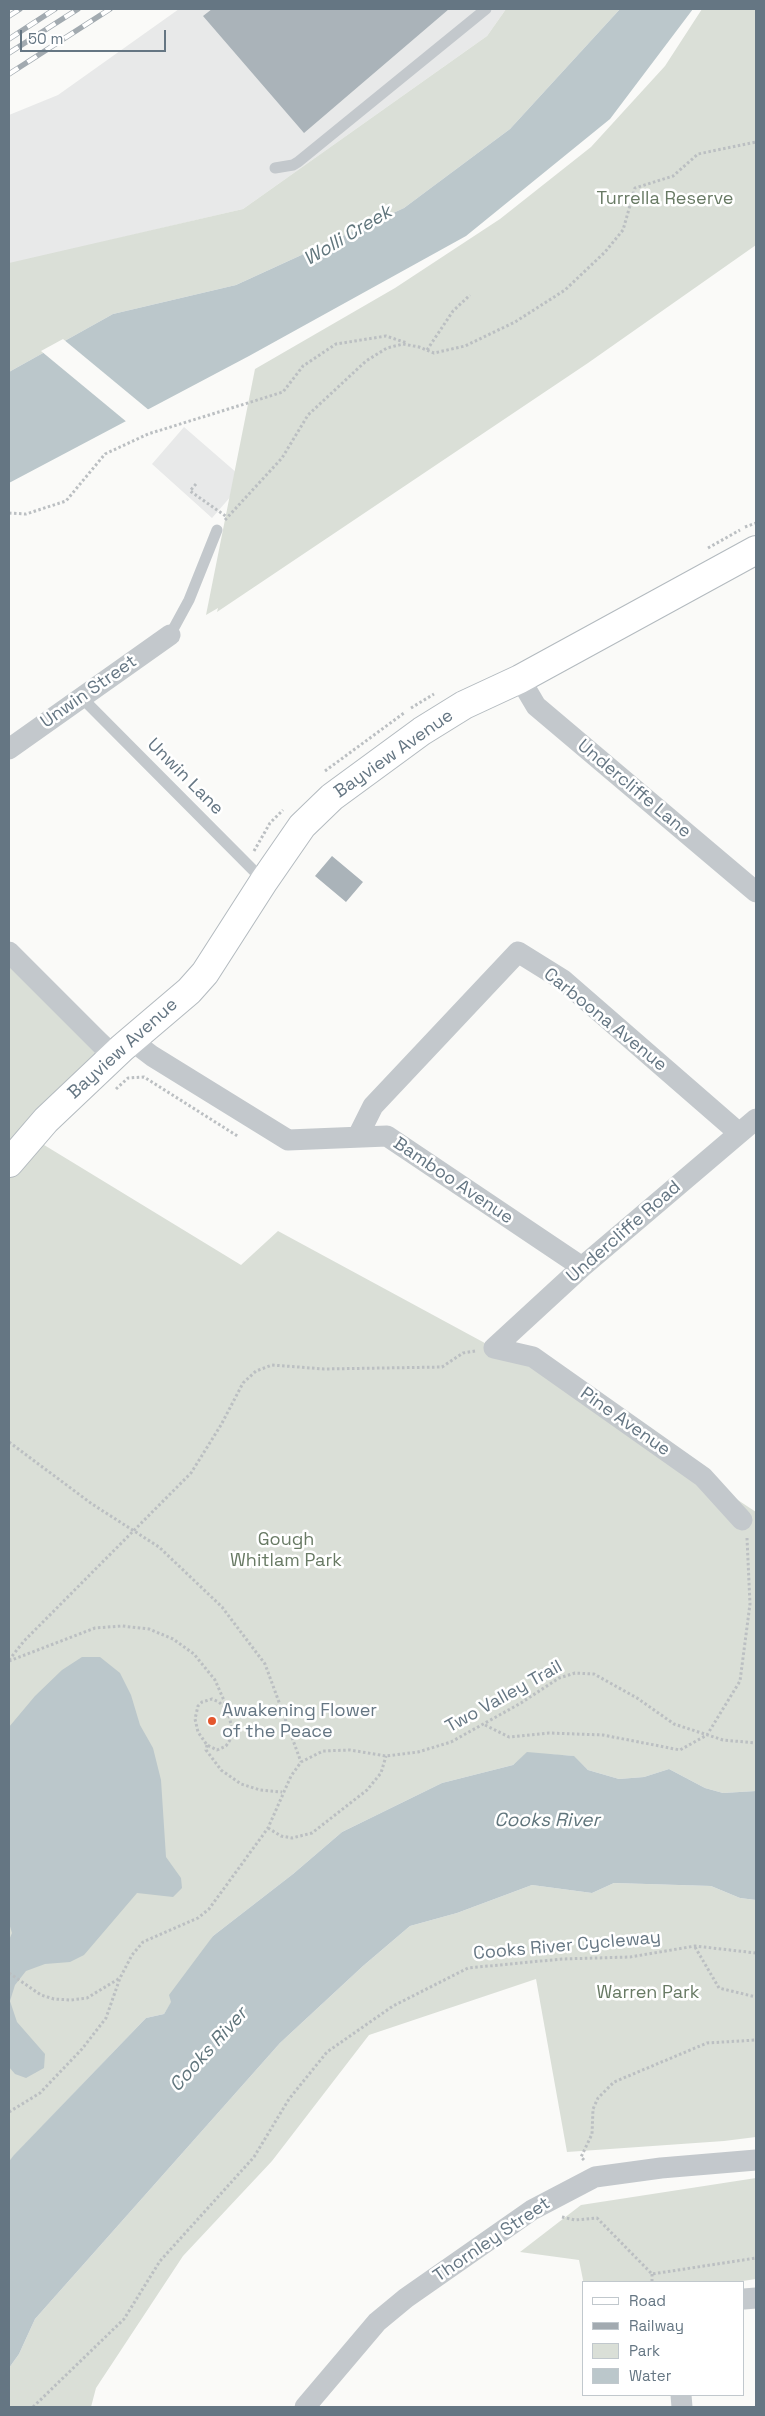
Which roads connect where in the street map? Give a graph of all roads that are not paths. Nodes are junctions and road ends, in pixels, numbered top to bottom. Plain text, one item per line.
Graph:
1 (486, 9) edge
2 (275, 168) dead end
3 (217, 530) road end
4 (756, 550) edge
5 (170, 634) joint
6 (520, 679) junction
7 (81, 698) junction
8 (9, 749) edge
9 (264, 881) junction
10 (756, 892) edge
11 (9, 952) edge
12 (122, 1048) junction
13 (756, 1119) edge
14 (739, 1133) junction
15 (358, 1136) junction
16 (9, 1163) edge
17 (582, 1267) junction
18 (494, 1348) joint
19 (742, 1520) road end
20 (756, 2160) edge
21 (305, 2407) edge

1 - 2 lane
3 - 5 lane
4 - 6 main road, Bayview Avenue
5 - 7 street, Unwin Street
6 - 9 main road, Bayview Avenue
6 - 10 street, Undercliffe Lane
7 - 8 street, Unwin Street
7 - 9 lane, Unwin Lane
9 - 12 main road, Bayview Avenue
11 - 12 street, Bamboo Avenue
12 - 15 street, Bamboo Avenue
12 - 16 main road, Bayview Avenue
13 - 14 street, Undercliffe Road
14 - 15 street, Carboona Avenue
14 - 17 street, Undercliffe Road
15 - 17 street, Bamboo Avenue
17 - 18 street, Undercliffe Road
18 - 19 street, Pine Avenue
20 - 21 street, Thornley Street

